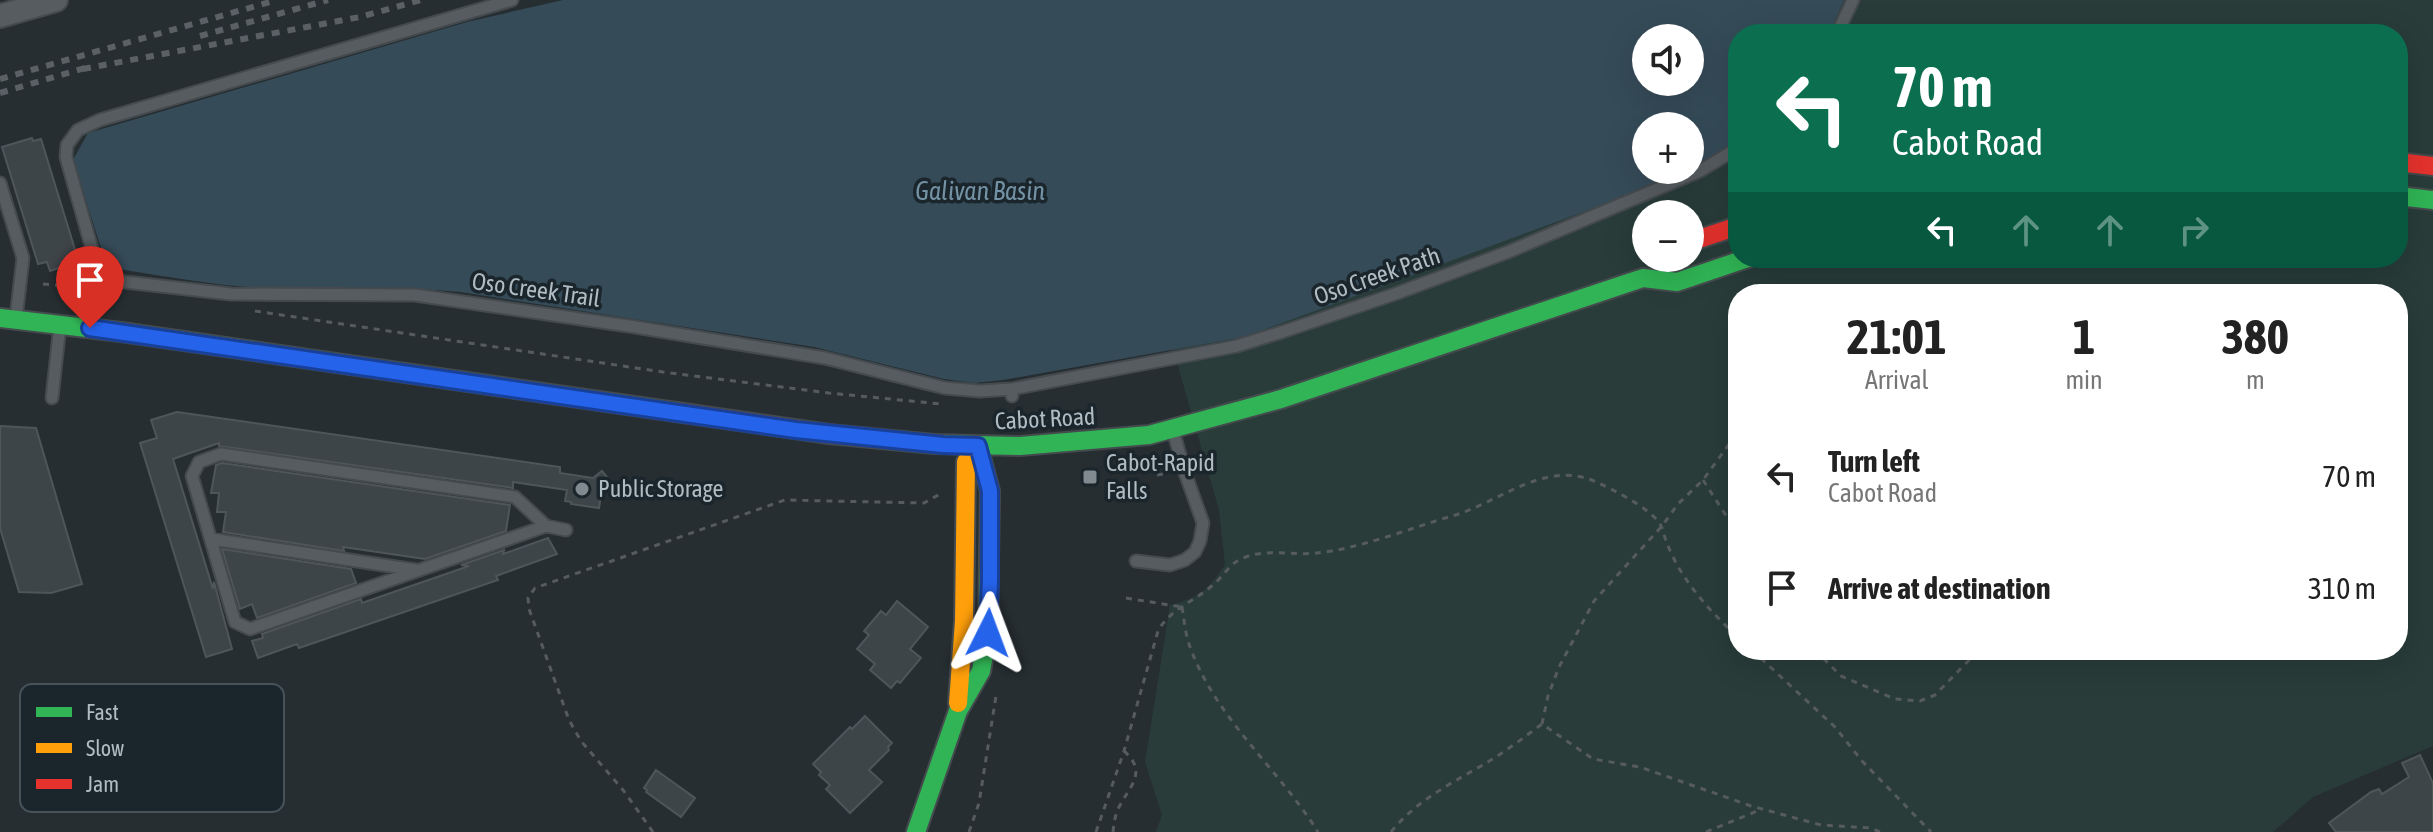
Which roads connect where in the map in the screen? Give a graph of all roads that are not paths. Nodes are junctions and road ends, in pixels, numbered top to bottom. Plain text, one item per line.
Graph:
1 (56, 0) edge
2 (512, 0) edge
3 (1853, 2) edge
4 (27, 4) edge
5 (0, 16) edge
6 (1842, 24) edge
7 (1728, 154) edge
8 (2408, 163) edge
9 (2433, 166) edge
10 (0, 183) edge
11 (2408, 197) edge
12 (2433, 200) edge
13 (1728, 229) edge
14 (1704, 237) edge
15 (1728, 265) edge
16 (1648, 272) edge
17 (1643, 278) junction
18 (8, 319) edge
19 (60, 324) junction
20 (1012, 392) joint
21 (52, 398) dead end
22 (1173, 429) junction
23 (978, 446) junction
24 (546, 526) junction
25 (566, 530) dead end
26 (211, 539) junction
27 (1136, 561) dead end
28 (418, 570) junction
29 (958, 711) junction
30 (916, 832) edge

1 - 4 street
2 - 20 lane, Oso Creek Trail
3 - 6 lane
4 - 5 street
7 - 20 lane, Oso Creek Path
8 - 9 main road
10 - 18 lane
11 - 12 main road
13 - 14 main road
15 - 17 main road, Cabot Road
16 - 17 main road, Cabot Road
17 - 22 main road, Cabot Road
18 - 19 main road, Cabot Road
19 - 21 lane
19 - 23 main road, Cabot Road
22 - 23 main road, Cabot Road
22 - 27 lane
23 - 29 main road
23 - 29 main road
24 - 25 lane
24 - 26 lane
24 - 28 lane
26 - 28 lane
26 - 28 lane
29 - 30 main road

